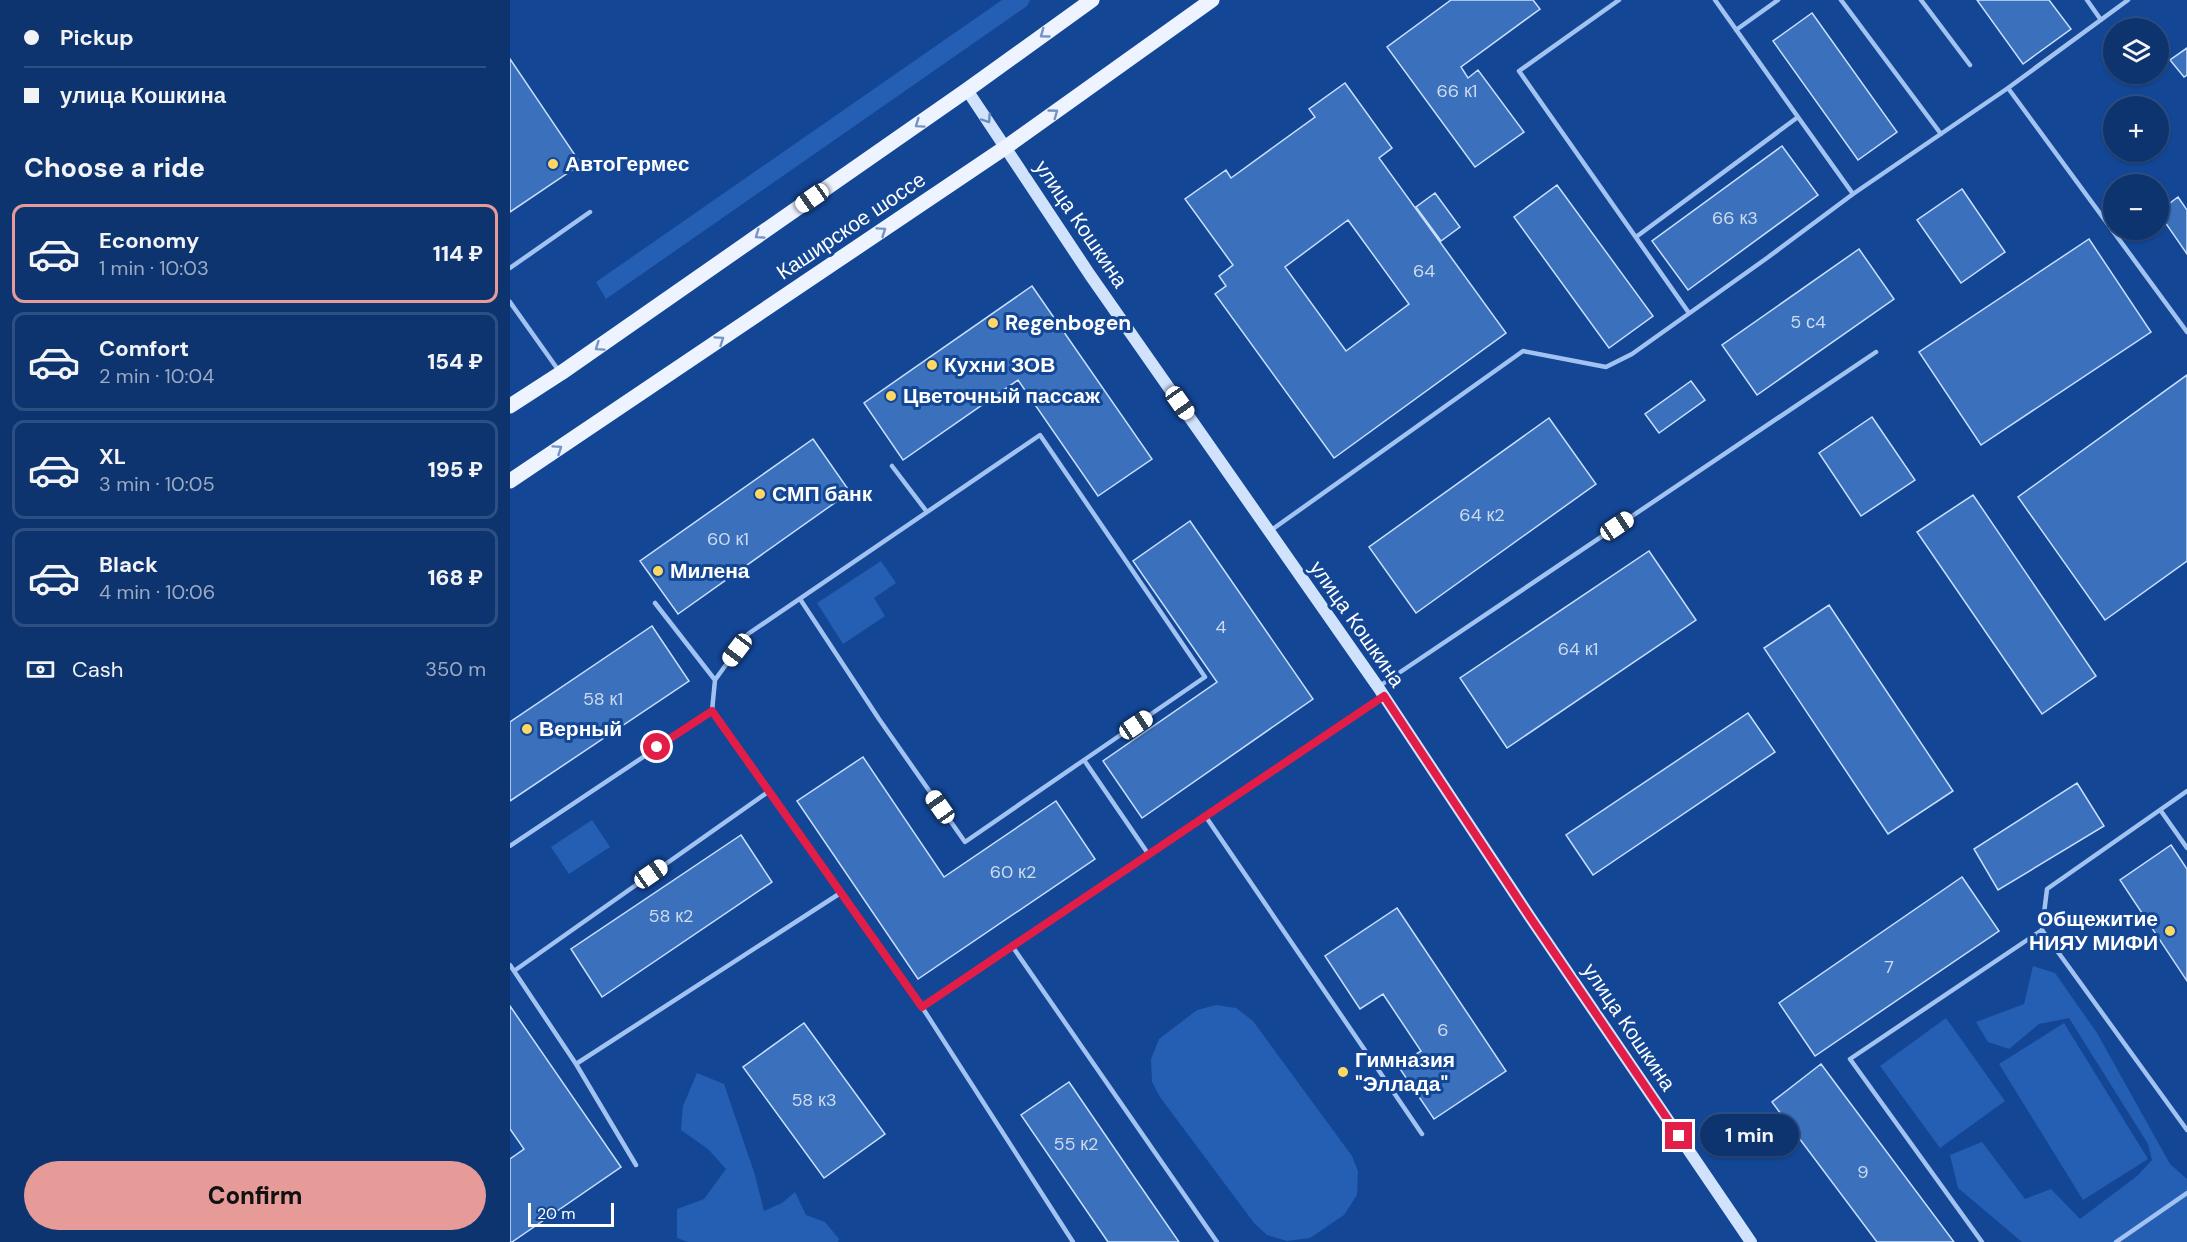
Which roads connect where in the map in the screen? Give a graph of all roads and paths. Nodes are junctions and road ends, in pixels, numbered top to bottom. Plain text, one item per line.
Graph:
1 (1092, 0) edge
2 (1212, 0) edge
3 (1618, 0) edge
4 (1715, 0) edge
5 (1778, 0) edge
6 (1841, 0) edge
7 (1921, 0) edge
8 (2087, 0) edge
9 (2128, 0) edge
10 (2101, 20) junction
11 (1736, 30) junction
12 (1970, 65) dead end
13 (2008, 88) junction
14 (967, 90) junction
15 (1798, 117) junction
16 (1941, 134) junction
17 (1006, 147) junction
18 (1853, 194) junction
19 (590, 212) dead end
20 (1636, 237) junction
21 (510, 268) edge
22 (510, 302) edge
23 (1689, 313) junction
24 (2187, 332) edge
25 (1876, 352) dead end
26 (561, 373) junction
27 (510, 406) edge
28 (892, 466) dead end
29 (510, 481) edge
30 (927, 512) junction
31 (1270, 531) junction
32 (800, 599) junction
33 (655, 603) dead end
34 (715, 680) junction
35 (1381, 691) junction
36 (712, 711) junction
37 (1084, 760) junction
38 (2187, 791) edge
39 (768, 792) junction
40 (2161, 811) junction
41 (1206, 817) junction
42 (510, 846) edge
43 (2187, 848) edge
44 (1149, 855) junction
45 (842, 892) junction
46 (2042, 930) junction
47 (1012, 946) junction
48 (510, 965) edge
49 (514, 971) junction
50 (922, 1007) junction
51 (576, 1064) junction
52 (2187, 1130) edge
53 (1422, 1134) dead end
54 (636, 1165) dead end
55 (2187, 1193) edge
56 (1073, 1242) edge
57 (1217, 1242) edge
58 (1751, 1242) edge
59 (1982, 1242) edge
60 (2116, 1242) edge

1 -> 14 main road, Каширское шоссе
17 -> 2 main road, Каширское шоссе
3 - 20 lane
4 - 11 lane
5 - 11 lane
6 - 16 lane
7 - 12 lane
8 - 10 lane
9 - 10 lane
10 - 13 lane
11 - 15 lane
13 - 16 lane
13 - 24 lane
14 -> 17 main road, улица Кошкина
14 -> 26 main road, Каширское шоссе
15 - 18 lane
15 - 20 lane
16 - 18 lane
29 -> 17 main road, Каширское шоссе
17 - 31 main road, улица Кошкина
18 - 23 lane
19 - 21 lane
20 - 23 lane
22 - 26 lane
23 - 31 lane
25 - 35 lane
26 - 27 main road, Каширское шоссе
28 - 30 lane
30 - 32 lane
30 - 37 lane
31 - 35 main road, улица Кошкина
32 - 34 lane
32 - 37 lane
33 - 34 lane
34 - 36 lane
35 - 41 lane
35 - 58 main road, улица Кошкина
36 - 39 lane
36 - 42 lane
37 - 44 lane
38 - 40 lane
39 - 45 lane
39 - 49 lane
40 - 43 lane
40 - 46 lane
41 - 44 lane
41 - 53 lane
44 - 47 lane
45 - 50 lane
45 - 51 lane
46 - 52 lane
46 - 59 lane
47 - 50 lane
47 - 57 lane
48 - 49 lane
49 - 51 lane
50 - 56 lane
51 - 54 lane
55 - 60 lane

